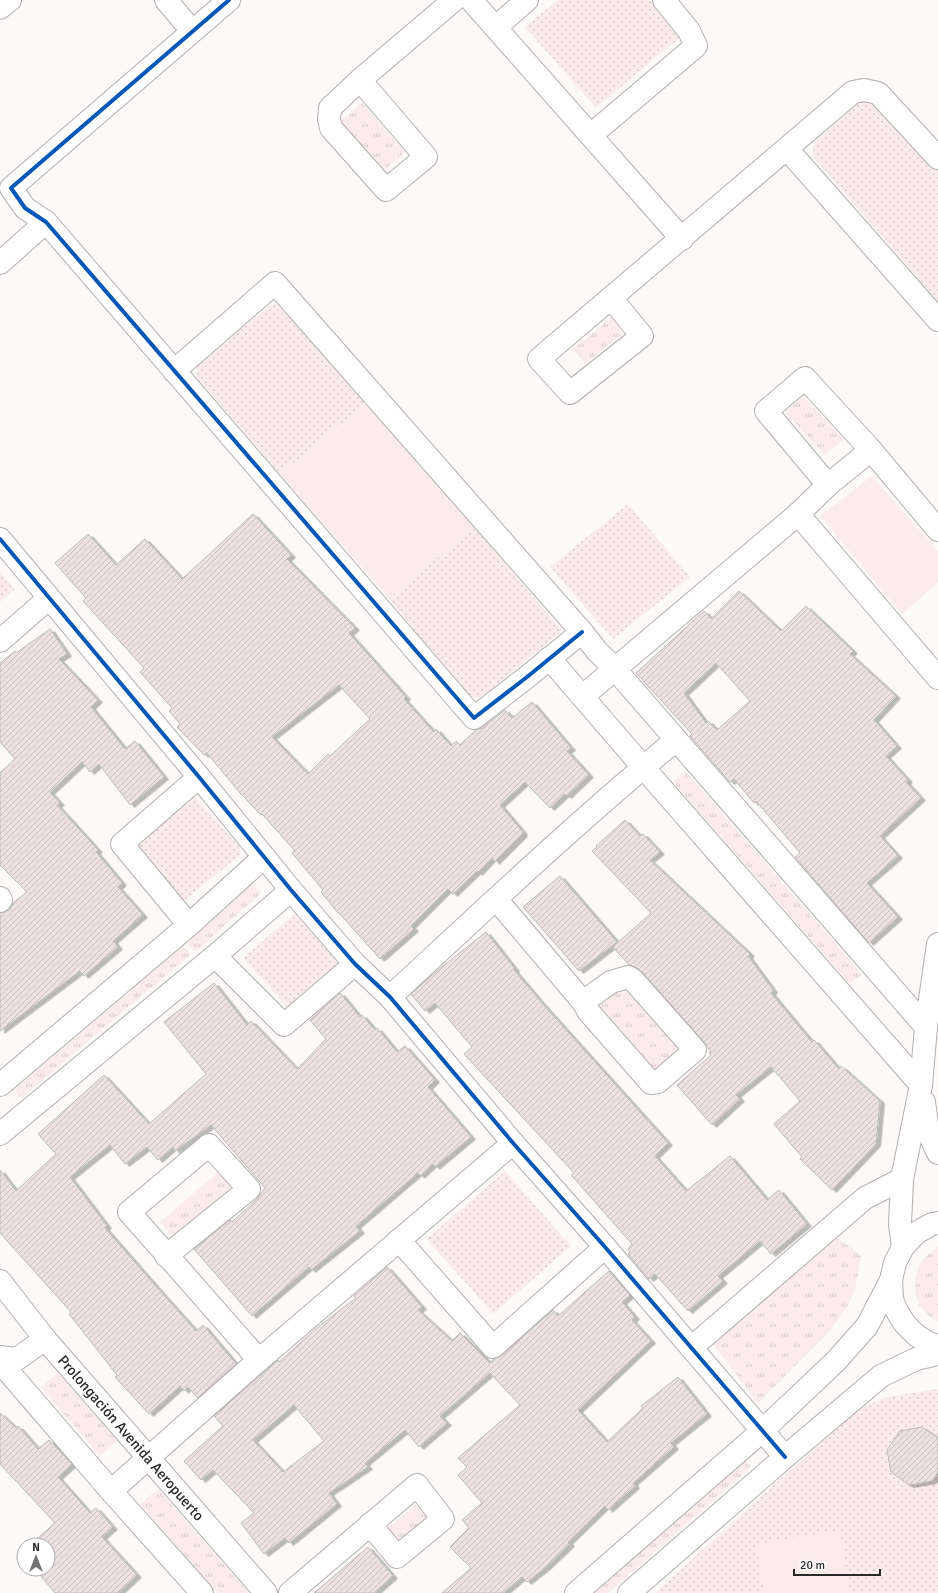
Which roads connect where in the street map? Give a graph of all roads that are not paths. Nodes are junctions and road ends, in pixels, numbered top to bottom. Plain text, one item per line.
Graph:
1 (10, 0) edge
2 (166, 0) edge
3 (229, 0) edge
4 (454, 0) edge
5 (471, 0) edge
6 (527, 0) edge
7 (664, 0) edge
8 (0, 8) edge
9 (496, 27) junction
10 (192, 31) junction
11 (360, 80) junction
12 (591, 135) junction
13 (787, 149) junction
14 (938, 158) edge
15 (46, 222) junction
16 (682, 239) junction
17 (0, 263) edge
18 (611, 298) junction
19 (938, 320) edge
20 (174, 371) junction
21 (871, 450) junction
22 (828, 485) junction
23 (798, 514) junction
24 (938, 530) edge
25 (0, 539) edge
26 (49, 598) junction
27 (582, 632) junction
28 (0, 641) edge
29 (550, 658) junction
30 (614, 668) junction
31 (938, 678) edge
32 (582, 696) junction
33 (676, 740) junction
34 (643, 767) junction
35 (199, 777) junction
36 (264, 857) junction
37 (291, 890) junction
38 (496, 899) junction
39 (189, 925) junction
40 (938, 944) edge
41 (215, 956) junction
42 (355, 964) junction
43 (390, 997) junction
44 (583, 1002) junction
45 (926, 1027) junction
46 (921, 1084) junction
47 (0, 1085) edge
48 (0, 1134) edge
49 (513, 1143) junction
50 (938, 1153) edge
51 (902, 1179) junction
52 (938, 1223) edge
53 (399, 1240) junction
54 (606, 1247) junction
55 (903, 1247) junction
56 (166, 1256) junction
57 (891, 1280) junction
58 (0, 1281) edge
59 (46, 1339) junction
60 (938, 1346) edge
61 (691, 1348) junction
62 (938, 1354) edge
63 (0, 1358) edge
64 (259, 1360) junction
65 (0, 1362) edge
66 (762, 1431) junction
67 (785, 1457) junction
68 (148, 1459) junction
69 (111, 1492) junction
70 (370, 1524) junction
71 (202, 1593) edge
72 (266, 1593) edge
73 (290, 1593) edge
74 (576, 1593) edge
75 (629, 1593) edge

1 - 8 street
2 - 10 street
3 - 10 street
4 - 11 street
5 - 9 street
6 - 9 street
7 - 12 street
9 - 12 street
10 - 15 street
11 - 11 street
12 - 16 street
13 - 14 street
13 - 16 street
13 - 19 street
15 - 17 street
15 - 20 street
16 - 18 street
18 - 18 street
20 - 27 street
20 - 29 street
21 - 22 street
21 - 22 street
21 - 24 street
22 - 23 street
23 - 30 street
23 - 31 street
25 - 26 street
26 - 28 street
26 - 35 street
27 - 29 street
27 - 30 street
29 - 32 street
30 - 32 street
30 - 33 street
32 - 34 street
33 - 34 street
33 - 45 street
34 - 38 street
34 - 46 street
35 - 36 street
35 - 39 street
36 - 37 street
36 - 39 street
37 - 41 street
37 - 42 street
38 - 43 street
38 - 44 street
39 - 47 street
40 - 45 street
41 - 42 street
41 - 48 street
42 - 43 street
43 - 49 street
44 - 44 street
45 - 46 street
46 - 50 street
46 - 51 street
49 - 53 street
49 - 54 street
51 - 55 street
51 - 61 street
52 - 55 street
53 - 54 street
53 - 64 street
54 - 61 street
55 - 57 street
56 - 56 street
56 - 64 street
57 - 60 street
57 - 66 street
58 - 59 street, Prolongación Avenida Aeropuerto
59 - 63 street
59 - 68 street, Prolongación Avenida Aeropuerto
61 - 66 street
62 - 67 street
64 - 68 street
65 - 69 street
66 - 67 street
66 - 74 street
67 - 75 street
68 - 69 street
68 - 72 street, Prolongación Avenida Aeropuerto
69 - 71 street
70 - 70 street
70 - 73 street

